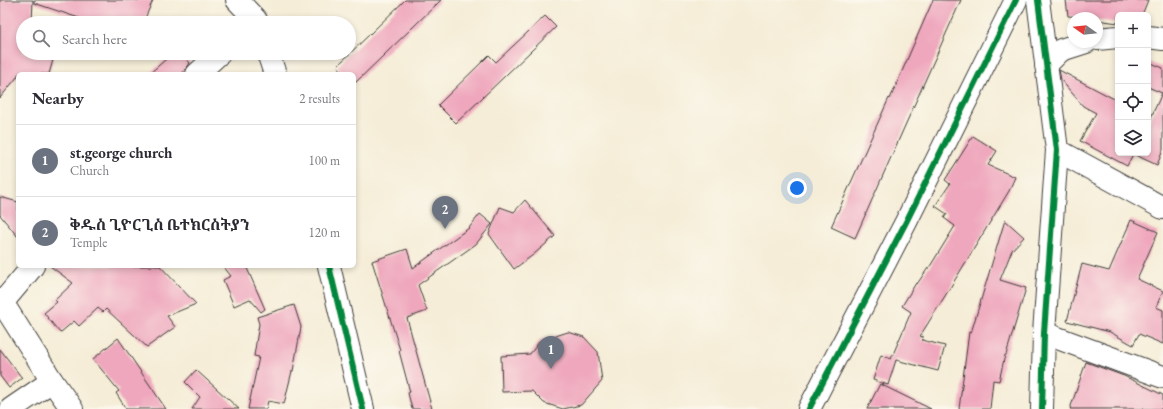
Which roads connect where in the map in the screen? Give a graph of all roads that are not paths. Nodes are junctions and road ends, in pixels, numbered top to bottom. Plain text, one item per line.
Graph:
1 (237, 0) edge
2 (1016, 0) edge
3 (1038, 0) edge
4 (255, 16) edge
5 (1115, 37) edge
6 (1151, 37) edge
7 (1103, 38) edge
8 (1163, 39) edge
9 (1067, 48) edge
10 (212, 60) edge
11 (271, 60) edge
12 (1046, 65) junction
13 (199, 72) edge
14 (275, 72) edge
15 (1057, 150) junction
16 (1163, 208) edge
17 (31, 268) edge
18 (328, 268) edge
19 (1, 301) edge
20 (1044, 333) junction
21 (1163, 376) edge
22 (52, 381) junction
23 (11, 409) edge
24 (72, 409) edge
25 (363, 409) edge
26 (809, 409) edge
27 (1042, 409) edge

1 - 4 street
2 - 26 street
3 - 12 street
5 - 7 street
6 - 8 street
9 - 12 street
10 - 13 street
11 - 14 street
12 - 15 street
15 - 16 street
15 - 20 street
17 - 19 street
18 - 25 street
19 - 22 street
20 - 21 street
20 - 27 street
22 - 23 street
22 - 24 street

